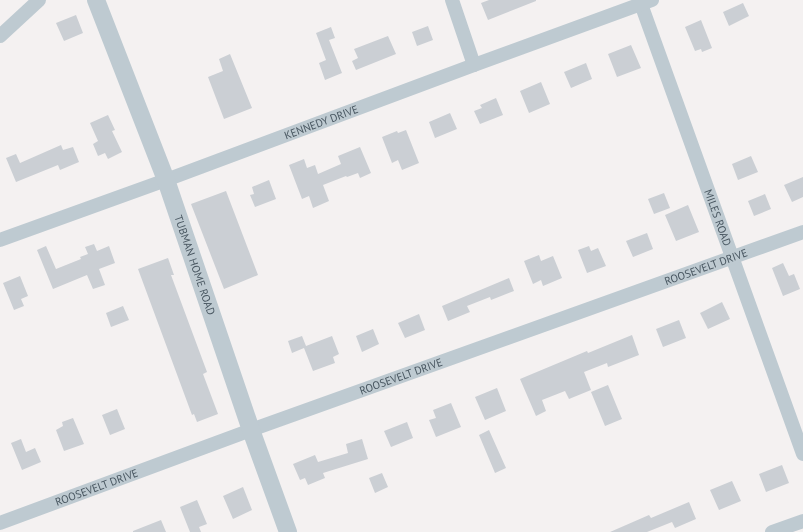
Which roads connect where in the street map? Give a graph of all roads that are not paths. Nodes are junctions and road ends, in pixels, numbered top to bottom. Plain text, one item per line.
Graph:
1 (39, 0) edge
2 (96, 0) edge
3 (452, 0) edge
4 (646, 2) edge
5 (0, 36) edge
6 (474, 65) junction
7 (166, 180) junction
8 (803, 232) edge
9 (0, 240) edge
10 (732, 258) junction
11 (251, 430) junction
12 (803, 454) edge
13 (803, 521) edge
14 (0, 523) edge
15 (288, 532) edge
16 (772, 532) edge

1 - 5 street
2 - 7 street, TUBMAN HOME ROAD
3 - 6 street
4 - 6 street, KENNEDY DRIVE
4 - 10 street, MILES ROAD
6 - 7 street, KENNEDY DRIVE
7 - 9 street, KENNEDY DRIVE
7 - 11 street, TUBMAN HOME ROAD
8 - 10 street, ROOSEVELT DRIVE
10 - 11 street, ROOSEVELT DRIVE
10 - 12 street, MILES ROAD
11 - 14 street, ROOSEVELT DRIVE
11 - 15 street, TUBMAN HOME ROAD
13 - 16 street

